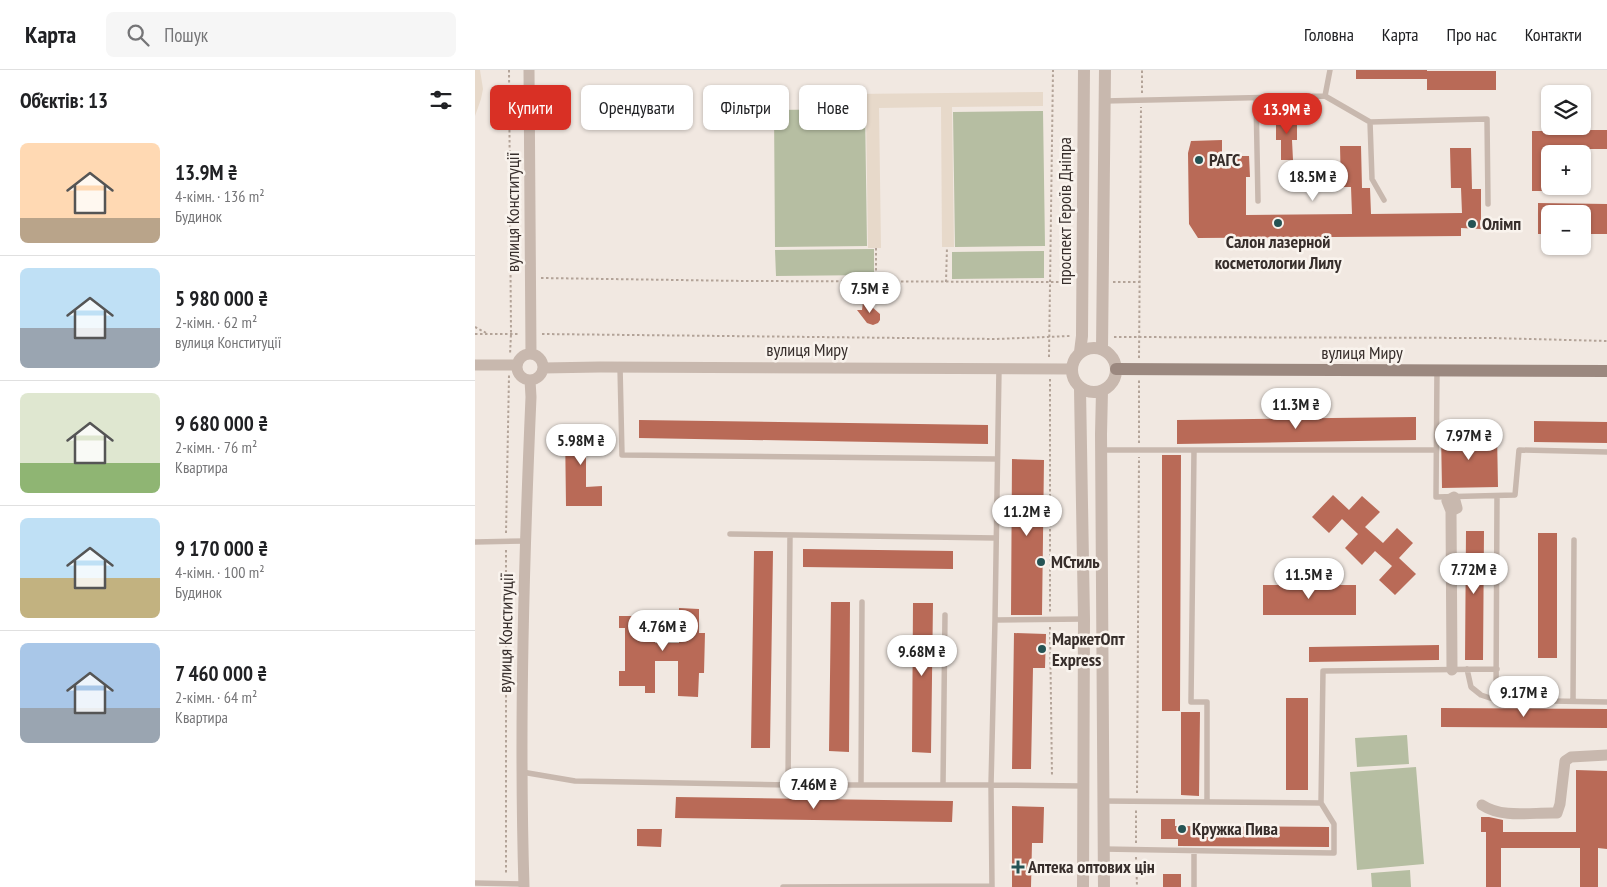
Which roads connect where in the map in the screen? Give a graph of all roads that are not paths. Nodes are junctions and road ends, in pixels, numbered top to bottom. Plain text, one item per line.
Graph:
1 (529, 70) edge
2 (1084, 70) edge
3 (1105, 70) edge
4 (1330, 70) edge
5 (1325, 96) junction
6 (1256, 98) junction
7 (1104, 101) junction
8 (1370, 122) junction
9 (1384, 200) dead end
10 (1258, 201) dead end
11 (1487, 204) dead end
12 (1102, 343) junction
13 (1080, 352) junction
14 (531, 354) junction
15 (475, 365) edge
16 (513, 365) junction
17 (620, 367) junction
18 (543, 368) junction
19 (999, 369) junction
20 (1071, 369) junction
21 (1116, 369) junction
22 (1437, 370) junction
23 (1607, 371) edge
24 (530, 380) junction
25 (1080, 388) junction
26 (1102, 391) junction
27 (1101, 450) junction
28 (1194, 450) junction
29 (1437, 450) junction
30 (1607, 452) edge
31 (997, 458) junction
32 (1497, 496) junction
33 (1454, 497) junction
34 (730, 534) dead end
35 (790, 535) junction
36 (996, 538) junction
37 (1574, 540) dead end
38 (525, 541) junction
39 (475, 542) edge
40 (862, 602) dead end
41 (945, 615) dead end
42 (1083, 619) junction
43 (995, 620) junction
44 (1467, 669) junction
45 (1497, 669) junction
46 (1452, 670) junction
47 (1496, 700) junction
48 (1573, 702) junction
49 (1607, 702) edge
50 (1083, 740) junction
51 (1103, 742) junction
52 (1607, 755) edge
53 (522, 772) junction
54 (788, 784) junction
55 (861, 785) junction
56 (943, 785) junction
57 (991, 785) junction
58 (1083, 786) junction
59 (1103, 801) junction
60 (1207, 802) junction
61 (1321, 802) junction
62 (1482, 805) dead end
63 (1104, 849) junction
64 (1194, 851) junction
65 (475, 883) edge
66 (524, 886) edge
67 (992, 886) edge
68 (783, 887) edge
69 (1083, 887) edge
70 (1104, 887) edge
71 (1193, 887) edge

1 - 14 street, вулиця Конституції
2 - 13 street, проспект Героїв Дніпра
3 - 7 street
4 - 5 lane
5 - 6 lane
5 - 8 lane
6 - 7 lane
6 - 10 lane
7 - 12 street
8 - 9 lane
8 - 11 lane
12 - 13 street
12 - 21 street
13 - 20 street
14 - 16 street
14 - 18 street
15 - 16 street
16 - 24 street
17 - 18 street, вулиця Миру
17 - 19 street, вулиця Миру
17 - 31 lane
18 - 24 street
19 - 20 street, вулиця Миру
19 - 31 lane
20 - 25 street
21 - 22 main road, вулиця Миру
21 - 26 street
22 - 23 main road, вулиця Миру
22 - 29 lane
24 - 38 street, вулиця Конституції
25 - 26 street
25 - 42 street
26 - 27 street
27 - 28 lane
27 - 51 street
28 - 29 lane
28 - 60 lane
29 - 33 lane
30 - 32 lane
31 - 36 lane
32 - 33 lane
32 - 45 lane
33 - 46 street
34 - 35 lane
35 - 36 lane
35 - 54 lane
36 - 43 lane
37 - 48 lane
38 - 39 lane
38 - 53 street, вулиця Конституції
40 - 55 lane
41 - 56 lane
42 - 43 lane
42 - 50 street
43 - 57 lane
44 - 45 lane
44 - 46 lane
44 - 47 lane
45 - 47 lane
46 - 61 lane
47 - 48 lane
48 - 49 lane
50 - 51 street
50 - 58 street
51 - 59 street
52 - 62 street
53 - 54 lane
53 - 66 street, вулиця Конституції
54 - 55 lane
55 - 56 lane
56 - 57 lane
57 - 58 lane
57 - 67 lane
58 - 69 street
59 - 60 lane
59 - 63 street
60 - 61 lane
61 - 64 lane
63 - 64 lane
63 - 70 street
64 - 71 lane
65 - 66 lane
67 - 68 lane

